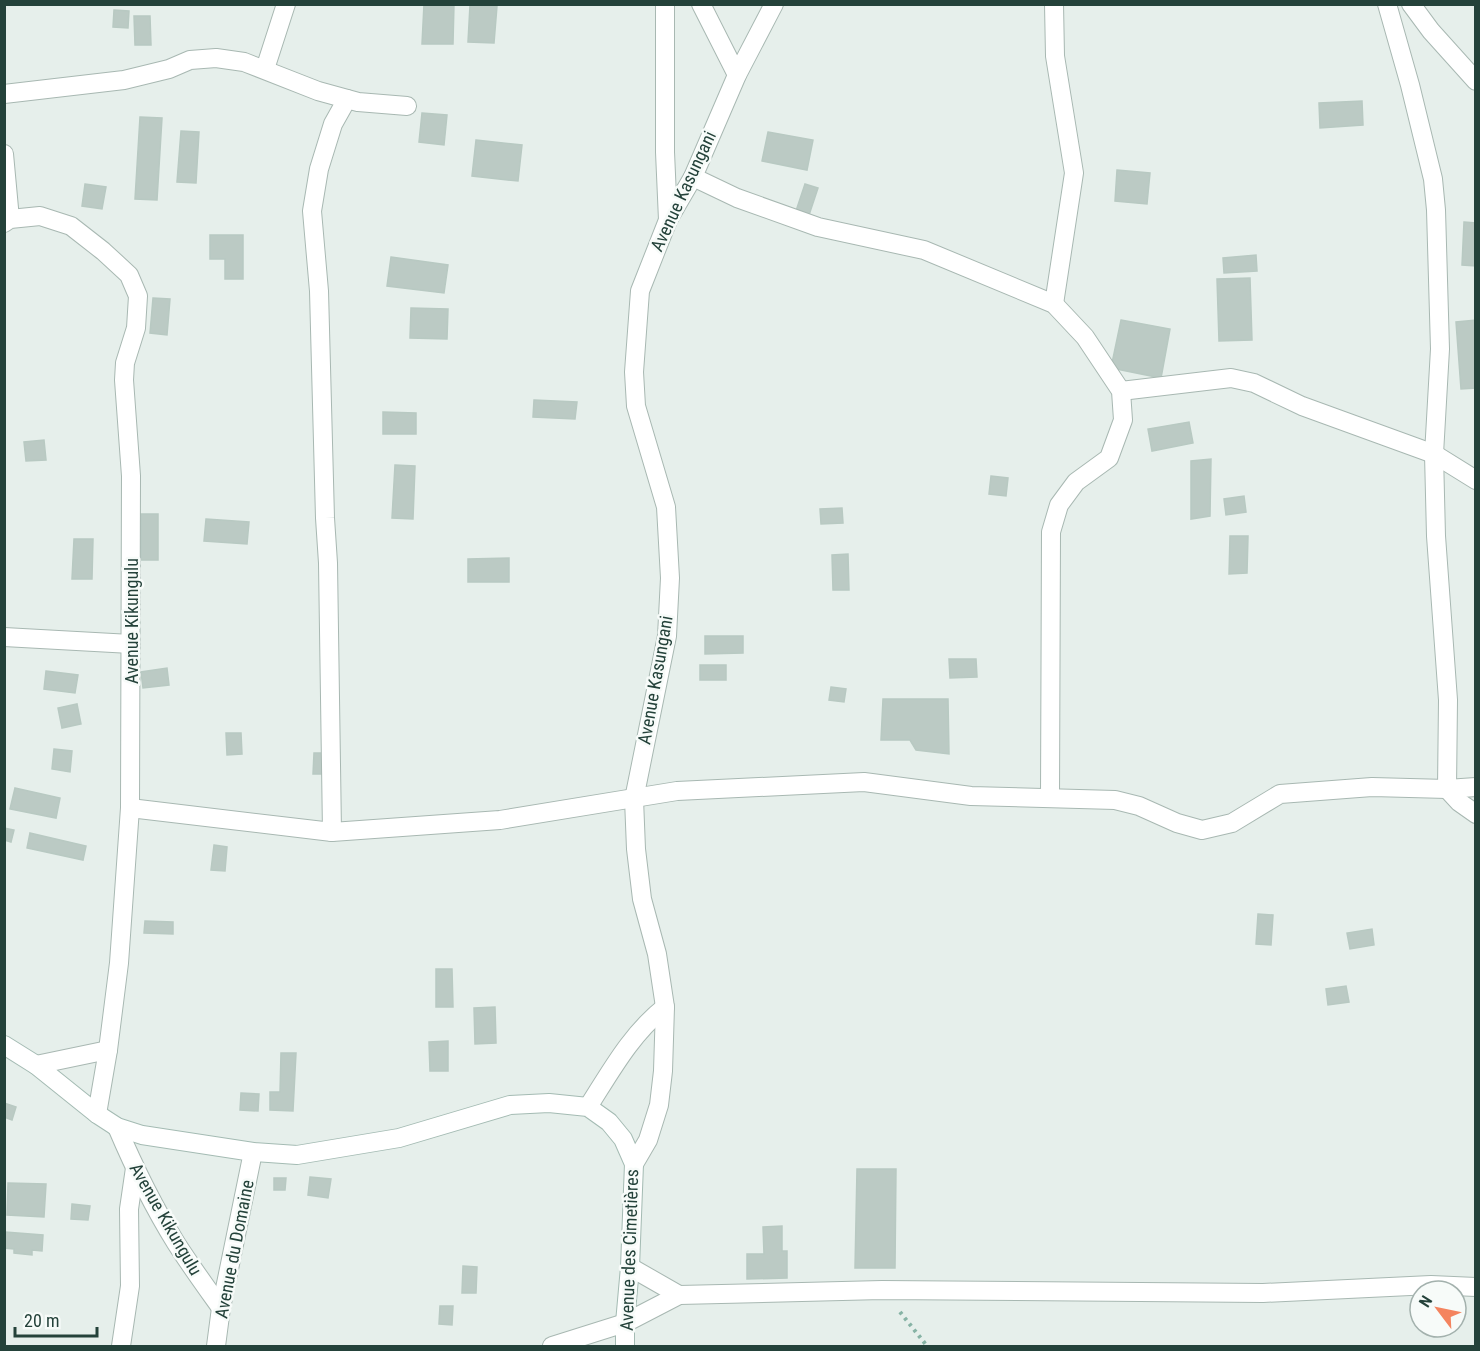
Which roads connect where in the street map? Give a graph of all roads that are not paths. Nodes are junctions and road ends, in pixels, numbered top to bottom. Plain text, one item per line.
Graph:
1 (286, 4) edge
2 (665, 4) edge
3 (701, 4) edge
4 (774, 4) edge
5 (1054, 4) edge
6 (1387, 4) edge
7 (1411, 4) edge
8 (266, 69) junction
9 (737, 75) junction
10 (1476, 81) edge
11 (4, 94) edge
12 (347, 99) junction
13 (407, 106) dead end
14 (4, 154) edge
15 (693, 177) junction
16 (668, 220) junction
17 (8, 221) edge
18 (1054, 304) junction
19 (1121, 391) junction
20 (1434, 454) junction
21 (1476, 480) edge
22 (4, 637) edge
23 (131, 644) junction
24 (1476, 787) edge
25 (1447, 789) junction
26 (1050, 798) junction
27 (634, 799) junction
28 (130, 808) junction
29 (1476, 814) edge
30 (332, 832) junction
31 (665, 1007) junction
32 (4, 1045) edge
33 (108, 1050) junction
34 (36, 1065) junction
35 (588, 1107) junction
36 (97, 1114) junction
37 (117, 1127) junction
38 (253, 1152) junction
39 (634, 1164) junction
40 (135, 1168) junction
41 (630, 1267) junction
42 (1476, 1287) edge
43 (679, 1296) junction
44 (221, 1308) junction
45 (625, 1323) junction
46 (220, 1344) edge
47 (121, 1347) edge
48 (552, 1347) edge
49 (625, 1347) edge

1 - 8 street
2 - 16 street
3 - 9 street
4 - 9 street, Avenue Kasungani
5 - 18 street
6 - 20 street
7 - 10 street
8 - 11 street
8 - 12 street
9 - 15 street, Avenue Kasungani
12 - 13 street
12 - 30 street
14 - 17 street
15 - 16 street, Avenue Kasungani
15 - 18 street
16 - 27 street, Avenue Kasungani
17 - 23 street, Avenue Kikungulu
18 - 19 street
19 - 20 street
19 - 26 street
20 - 21 street
20 - 25 street
22 - 23 street
23 - 28 street, Avenue Kikungulu
24 - 25 street
25 - 26 street
25 - 29 street
26 - 27 street
27 - 30 street
27 - 31 street, Avenue Kasungani
28 - 30 street
28 - 33 street, Avenue Kikungulu
31 - 35 street
31 - 39 street, Avenue Kasungani
32 - 34 street
33 - 34 street
33 - 36 street, Avenue Kikungulu
34 - 36 street
35 - 38 street
35 - 39 street, Avenue des Cimetières
36 - 37 street
37 - 38 street
37 - 40 street, Avenue Kikungulu
38 - 44 street, Avenue du Domaine
39 - 41 street, Avenue des Cimetières
40 - 44 street, Avenue Kikungulu
40 - 47 street
41 - 43 street
41 - 45 street, Avenue des Cimetières
42 - 43 street
43 - 45 street
44 - 46 street, Avenue du Domaine
45 - 48 street
45 - 49 street, Avenue des Cimetières

